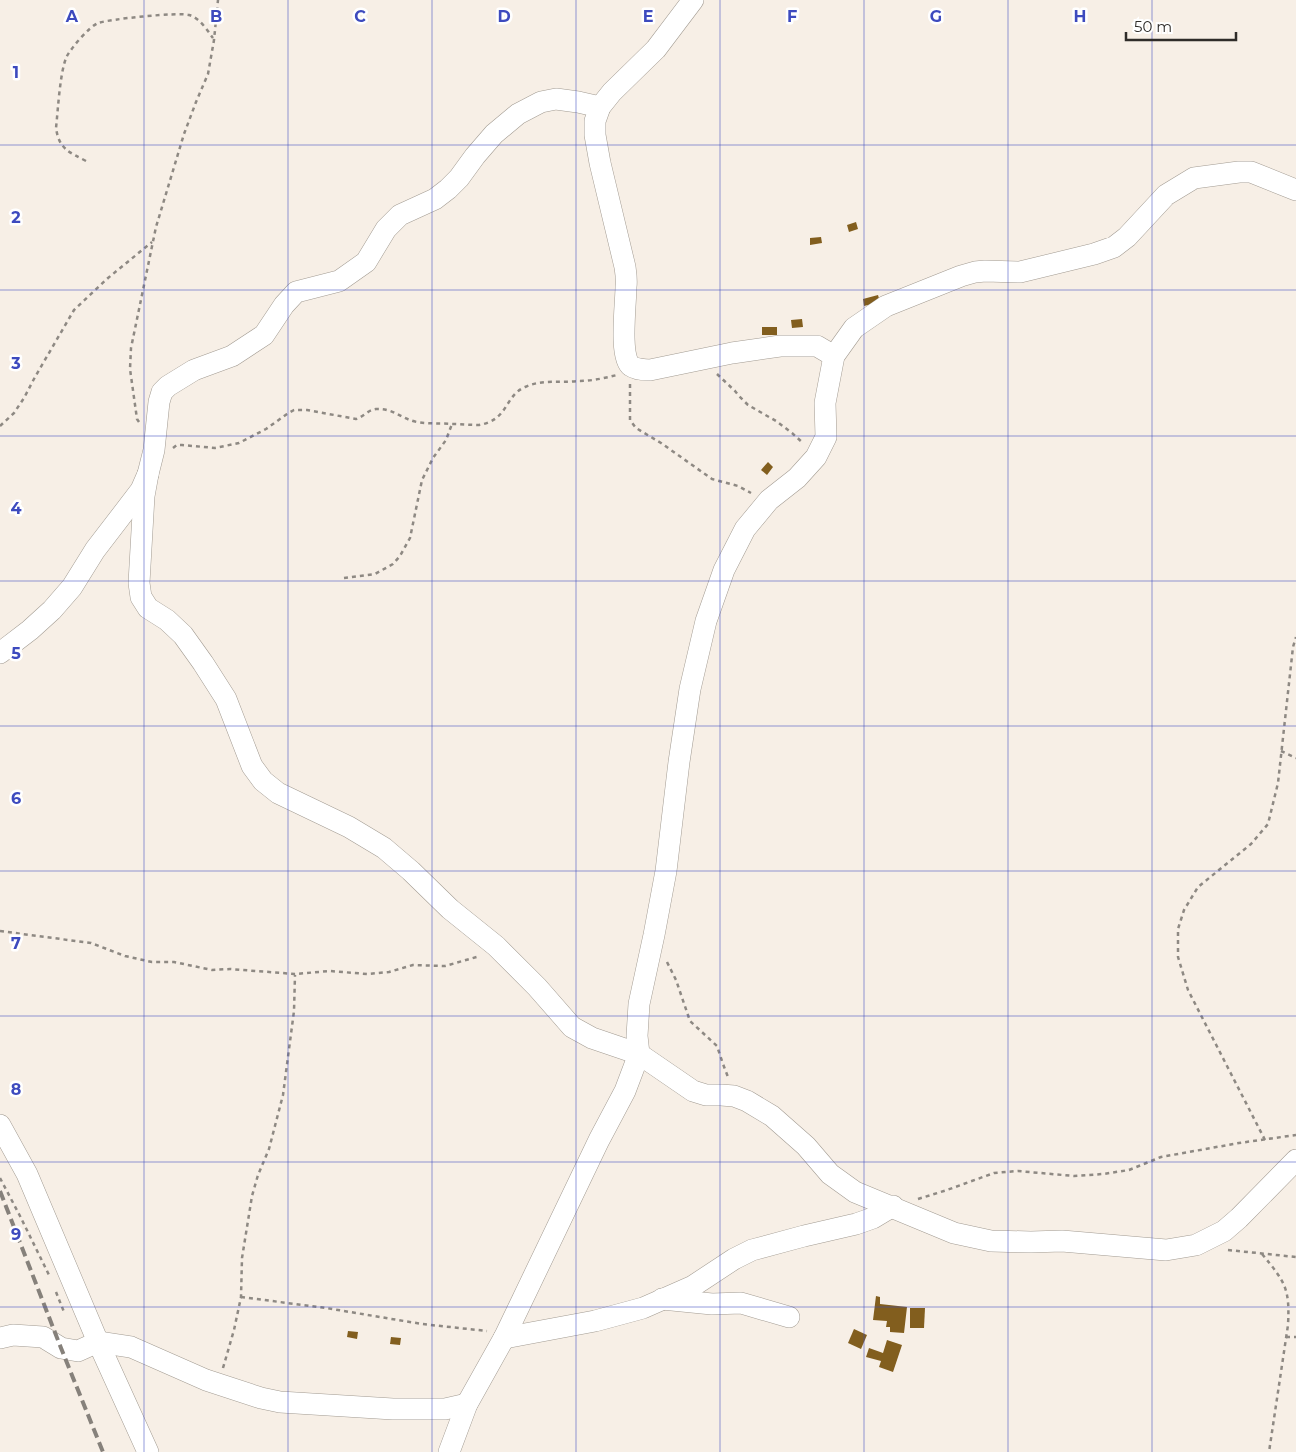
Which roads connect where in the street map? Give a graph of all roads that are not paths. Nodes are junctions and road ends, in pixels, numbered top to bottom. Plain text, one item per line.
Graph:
1 (693, 0) edge
2 (600, 107) junction
3 (1296, 190) edge
4 (834, 356) junction
5 (151, 462) junction
6 (0, 653) edge
7 (639, 1054) junction
8 (0, 1125) edge
9 (1296, 1160) edge
10 (893, 1206) junction
11 (662, 1299) junction
12 (789, 1317) dead end
13 (505, 1336) junction
14 (0, 1338) edge
15 (98, 1342) junction
16 (467, 1404) junction
17 (148, 1452) edge
18 (449, 1452) edge

1 - 2 street
2 - 4 street
2 - 5 street
3 - 4 street
4 - 7 street
5 - 6 street
5 - 7 street
7 - 10 street
7 - 13 street
8 - 15 street
9 - 10 street
10 - 11 street
11 - 12 street
11 - 13 street
13 - 16 street
14 - 15 street
15 - 16 street
15 - 17 street
16 - 18 street

